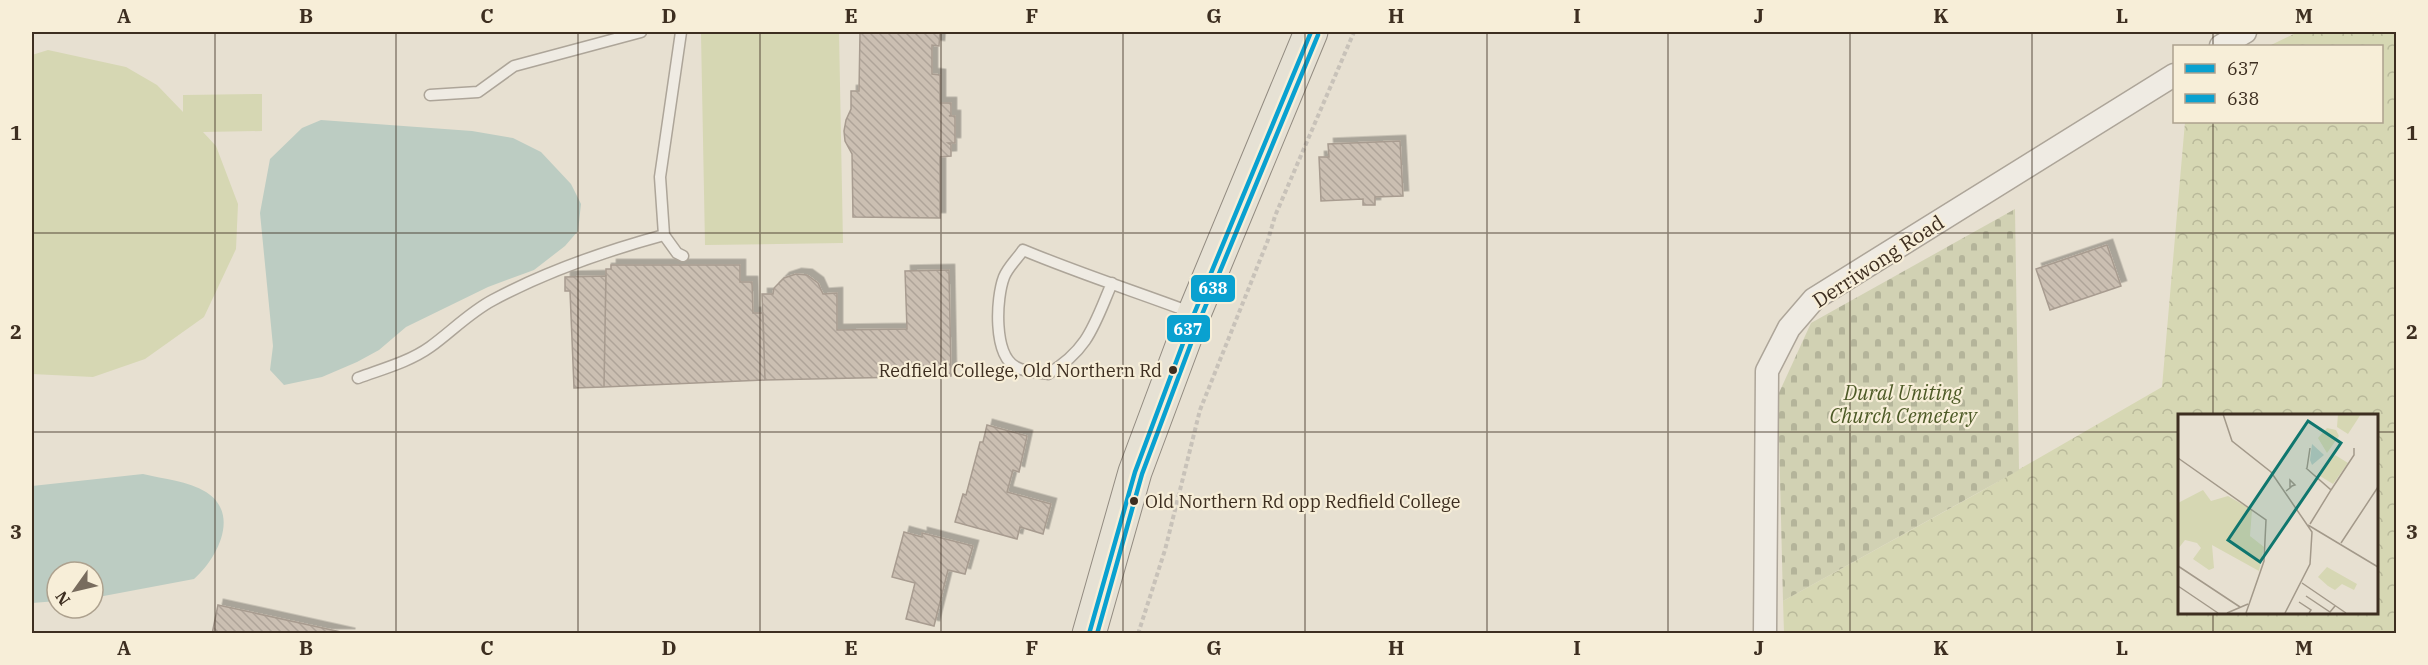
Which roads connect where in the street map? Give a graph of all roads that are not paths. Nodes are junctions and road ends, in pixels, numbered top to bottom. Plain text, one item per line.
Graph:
1 (641, 32) edge
2 (681, 32) edge
3 (1311, 32) edge
4 (2245, 32) edge
5 (2223, 45) edge
6 (2173, 76) edge
7 (430, 94) dead end
8 (664, 235) junction
9 (683, 256) dead end
10 (1112, 283) junction
11 (1194, 314) junction
12 (358, 378) dead end
13 (1089, 633) edge
14 (1765, 633) edge

1 - 7 lane
2 - 8 lane
3 - 11 main road
4 - 5 street
6 - 14 street, Derriwong Road
8 - 9 lane
8 - 12 lane
10 - 10 lane
10 - 11 lane
11 - 13 main road

